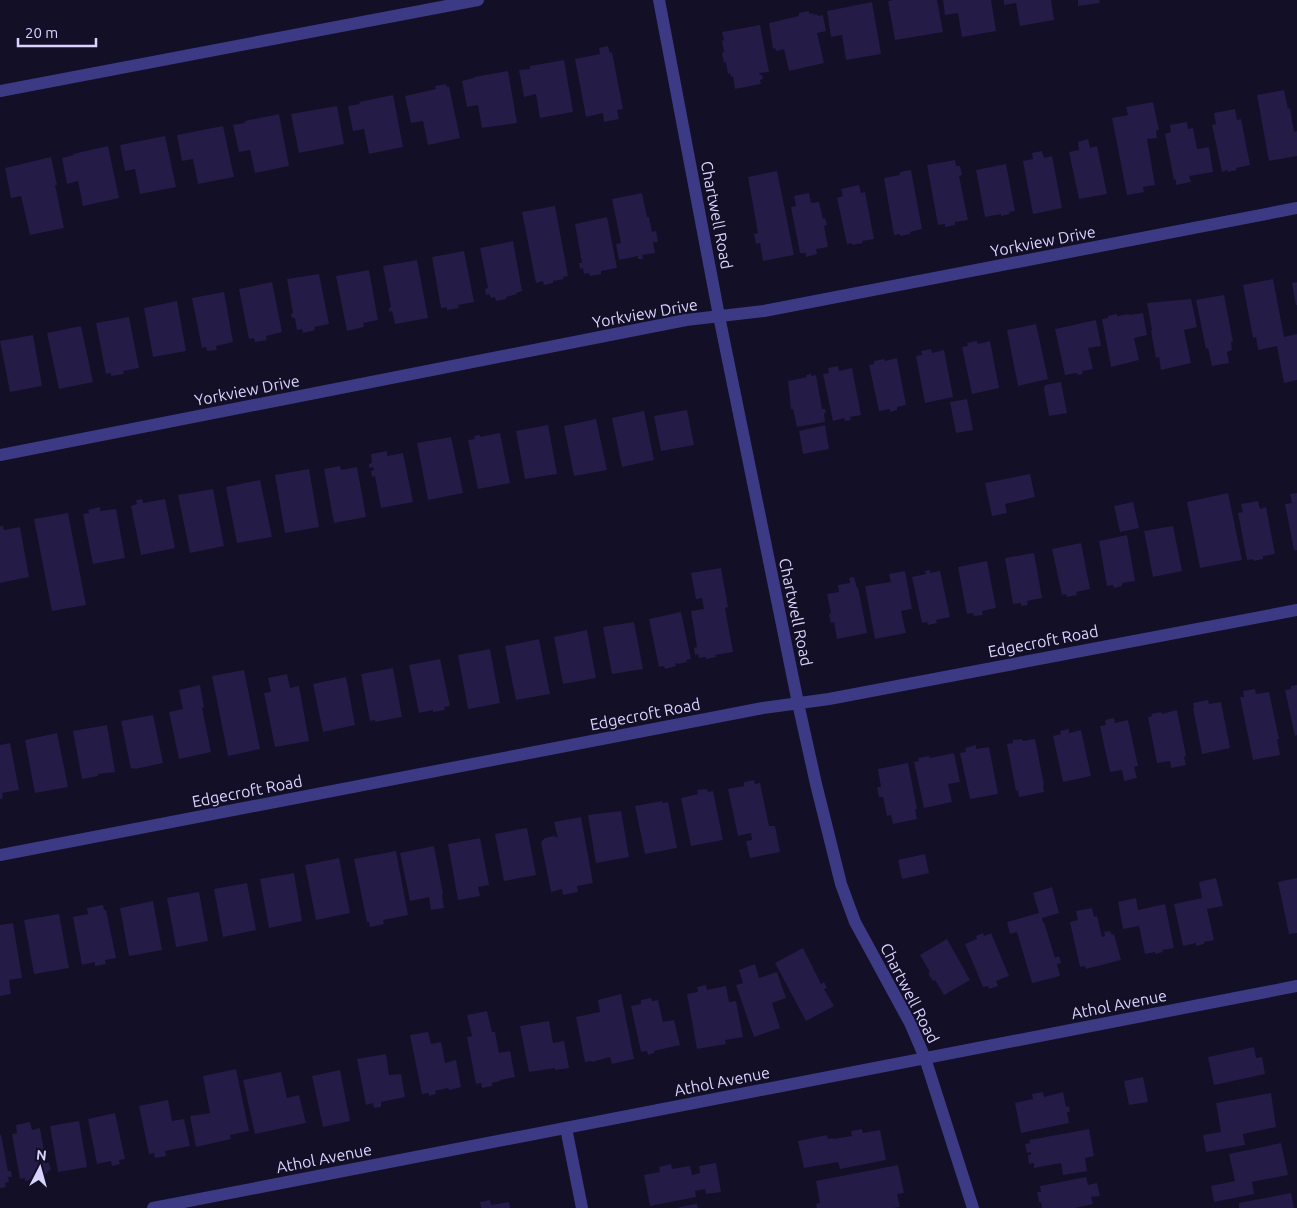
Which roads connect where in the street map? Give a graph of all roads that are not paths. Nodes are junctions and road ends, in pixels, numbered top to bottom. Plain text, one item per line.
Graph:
1 (478, 0) edge
2 (660, 0) edge
3 (0, 91) edge
4 (1297, 208) edge
5 (719, 316) junction
6 (0, 455) edge
7 (1297, 610) edge
8 (798, 703) junction
9 (0, 856) edge
10 (1297, 986) edge
11 (926, 1058) junction
12 (566, 1128) junction
13 (214, 1202) edge
14 (152, 1208) edge
15 (582, 1208) edge
16 (973, 1208) edge

1 - 3 street
2 - 5 street, Chartwell Road
4 - 5 street, Yorkview Drive
5 - 6 street, Yorkview Drive
5 - 8 street, Chartwell Road
7 - 8 street, Edgecroft Road
8 - 9 street, Edgecroft Road
8 - 11 street, Chartwell Road
10 - 11 street, Athol Avenue
11 - 12 street, Athol Avenue
11 - 16 street, Chartwell Road
12 - 13 street, Athol Avenue
12 - 15 street
13 - 14 street, Athol Avenue

